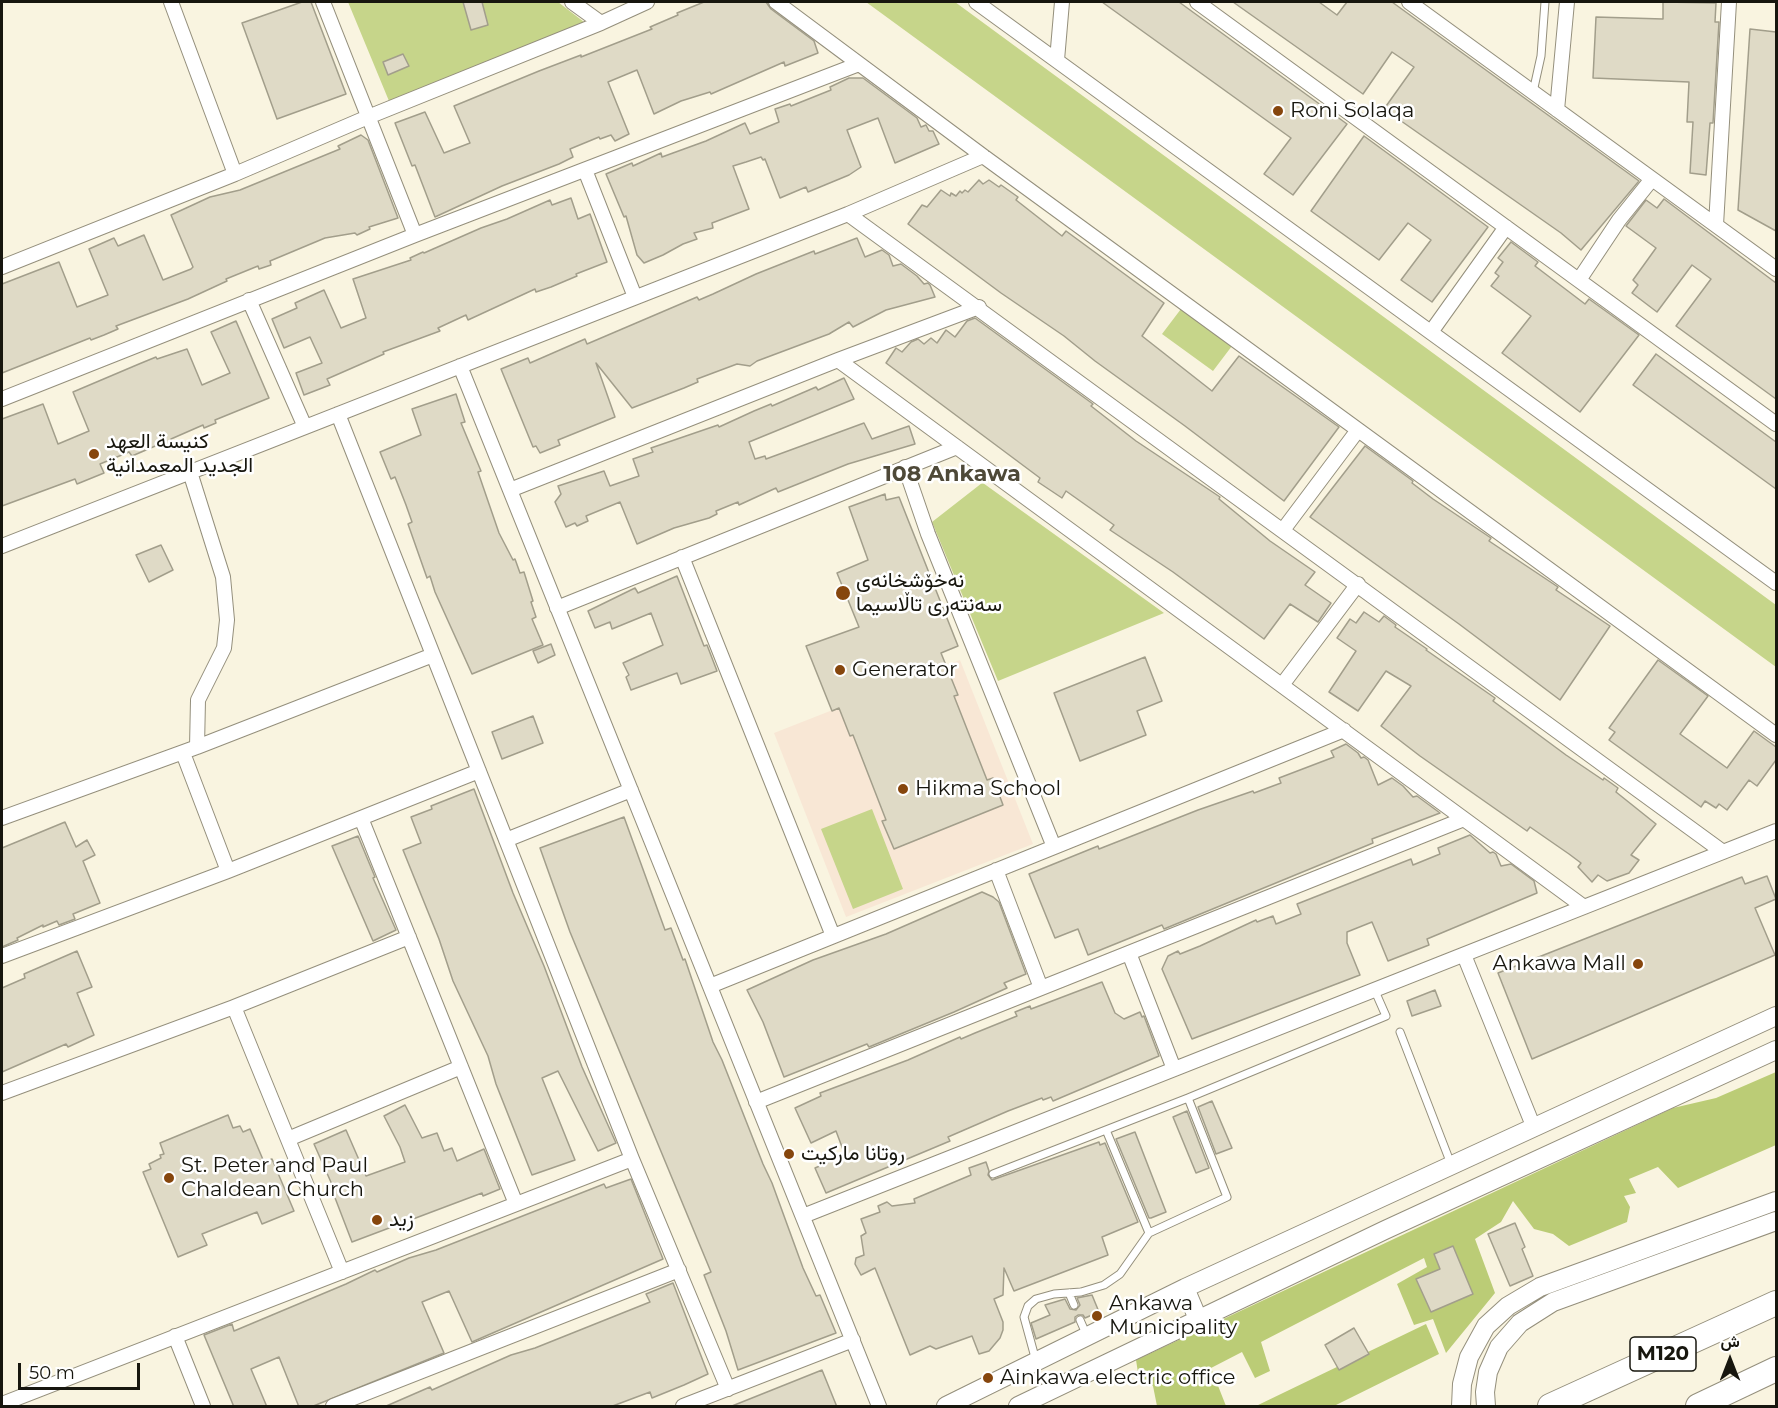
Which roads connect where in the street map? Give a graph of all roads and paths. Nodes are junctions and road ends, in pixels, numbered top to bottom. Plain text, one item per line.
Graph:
1 (171, 2) edge
2 (323, 2) edge
3 (572, 2) edge
4 (647, 2) edge
5 (776, 2) edge
6 (976, 2) edge
7 (1062, 2) edge
8 (1197, 2) edge
9 (1409, 2) edge
10 (1545, 2) edge
11 (1568, 2) edge
12 (1729, 2) edge
13 (601, 23) junction
14 (1057, 60) junction
15 (859, 64) junction
16 (1533, 92) junction
17 (1557, 110) junction
18 (368, 117) junction
19 (983, 156) junction
20 (585, 170) junction
21 (235, 174) junction
22 (1652, 179) junction
23 (848, 214) junction
24 (1716, 225) junction
25 (1506, 226) junction
26 (415, 235) junction
27 (2, 267) edge
28 (1776, 269) edge
29 (1579, 280) junction
30 (635, 297) junction
31 (249, 300) junction
32 (979, 307) junction
33 (1431, 332) junction
34 (838, 360) junction
35 (460, 366) junction
36 (2, 399) edge
37 (338, 414) junction
38 (1776, 424) edge
39 (305, 427) junction
40 (1358, 430) junction
41 (957, 447) junction
42 (905, 467) junction
43 (190, 472) junction
44 (510, 490) junction
45 (1284, 530) junction
46 (2, 546) edge
47 (682, 557) junction
48 (1776, 583) edge
49 (1358, 584) junction
50 (557, 608) junction
51 (433, 655) junction
52 (1282, 685) junction
53 (1344, 730) junction
54 (1776, 735) edge
55 (197, 747) junction
56 (183, 753) junction
57 (479, 771) junction
58 (631, 790) junction
59 (2, 818) edge
60 (361, 818) junction
61 (1464, 819) junction
62 (1776, 831) edge
63 (506, 840) junction
64 (1054, 847) junction
65 (1723, 852) junction
66 (996, 870) junction
67 (228, 871) junction
68 (1584, 907) junction
69 (833, 936) junction
70 (409, 937) junction
71 (1129, 953) junction
72 (1464, 955) junction
73 (2, 956) edge
74 (710, 986) junction
75 (1041, 988) junction
76 (1375, 991) junction
77 (234, 1007) junction
78 (1776, 1016) edge
79 (1400, 1032) dead end
80 (1776, 1050) edge
81 (461, 1067) junction
82 (1174, 1070) junction
83 (2, 1093) edge
84 (1188, 1098) junction
85 (756, 1101) junction
86 (1534, 1128) junction
87 (1106, 1130) junction
88 (288, 1139) junction
89 (632, 1159) junction
90 (1451, 1164) junction
91 (993, 1174) dead end
92 (1776, 1201) edge
93 (516, 1204) junction
94 (803, 1216) junction
95 (1776, 1221) edge
96 (1149, 1233) junction
97 (679, 1270) junction
98 (342, 1272) junction
99 (1185, 1288) junction
100 (1069, 1293) junction
101 (1776, 1303) edge
102 (1074, 1305) dead end
103 (1198, 1319) junction
104 (175, 1336) junction
105 (853, 1340) junction
106 (1036, 1361) junction
107 (1776, 1370) edge
108 (728, 1389) junction
109 (1485, 1400) edge
110 (1460, 1402) edge
111 (2, 1404) edge
112 (203, 1407) edge
113 (333, 1407) edge
114 (683, 1407) edge
115 (879, 1407) edge
116 (946, 1407) edge
117 (1018, 1407) edge
118 (1550, 1407) edge
119 (1698, 1407) edge

1 - 21 street
2 - 18 street
3 - 13 street
4 - 13 street
5 - 15 street
6 - 14 street
7 - 14 street
8 - 25 street
9 - 16 street
10 - 16 lane
11 - 17 street
12 - 24 street
13 - 18 street
14 - 33 street
15 - 19 street
15 - 20 street
16 - 17 street
17 - 22 street
18 - 21 street
18 - 26 street
19 - 23 street
19 - 40 street
20 - 26 street
20 - 30 street
21 - 27 street
22 - 24 street
22 - 29 street
23 - 30 street
23 - 32 street
24 - 28 street
25 - 29 street
25 - 33 street
26 - 31 street
29 - 38 street
30 - 35 street
31 - 36 street
31 - 39 street
32 - 34 street
32 - 45 street
33 - 48 street
34 - 41 street
34 - 44 street
35 - 37 street
35 - 44 street
37 - 39 street
37 - 51 street
39 - 43 street
40 - 45 street
40 - 54 street
41 - 42 street
41 - 52 street
42 - 47 street
42 - 64 street
43 - 46 street
43 - 55 street
44 - 50 street
45 - 49 street
47 - 50 street
47 - 69 street
49 - 52 street
49 - 65 street
50 - 58 street
51 - 55 street
51 - 57 street
52 - 53 street
53 - 61 street
53 - 64 street
55 - 56 street
56 - 59 street
56 - 67 street
57 - 60 street
57 - 63 street
58 - 63 street
58 - 74 street
60 - 67 street
60 - 70 street
61 - 68 street
61 - 71 street
62 - 65 street
63 - 89 street
64 - 66 street
65 - 68 street
66 - 69 street
66 - 75 street
67 - 73 street
68 - 72 street
69 - 74 street
70 - 77 street
70 - 81 street
71 - 75 street
71 - 82 street
72 - 76 street
72 - 86 street
74 - 85 street
75 - 85 street
76 - 82 street
76 - 84 lane
77 - 83 street
77 - 88 street
78 - 86 street
79 - 90 lane
80 - 103 street
81 - 88 street
81 - 93 street
82 - 94 street
84 - 87 lane
84 - 96 lane
85 - 94 street
86 - 90 street
87 - 91 lane
87 - 96 lane
88 - 98 street
89 - 93 street
89 - 97 street
90 - 99 street
92 - 110 street
93 - 98 street
94 - 105 street
95 - 109 street
96 - 100 lane
97 - 108 street
97 - 113 street
98 - 104 street
99 - 103 street
99 - 106 street
100 - 102 lane
100 - 106 lane
101 - 118 highway, M120
103 - 117 street
104 - 111 street
104 - 112 street
105 - 108 street
105 - 115 street
106 - 116 street
107 - 119 highway
108 - 114 street

